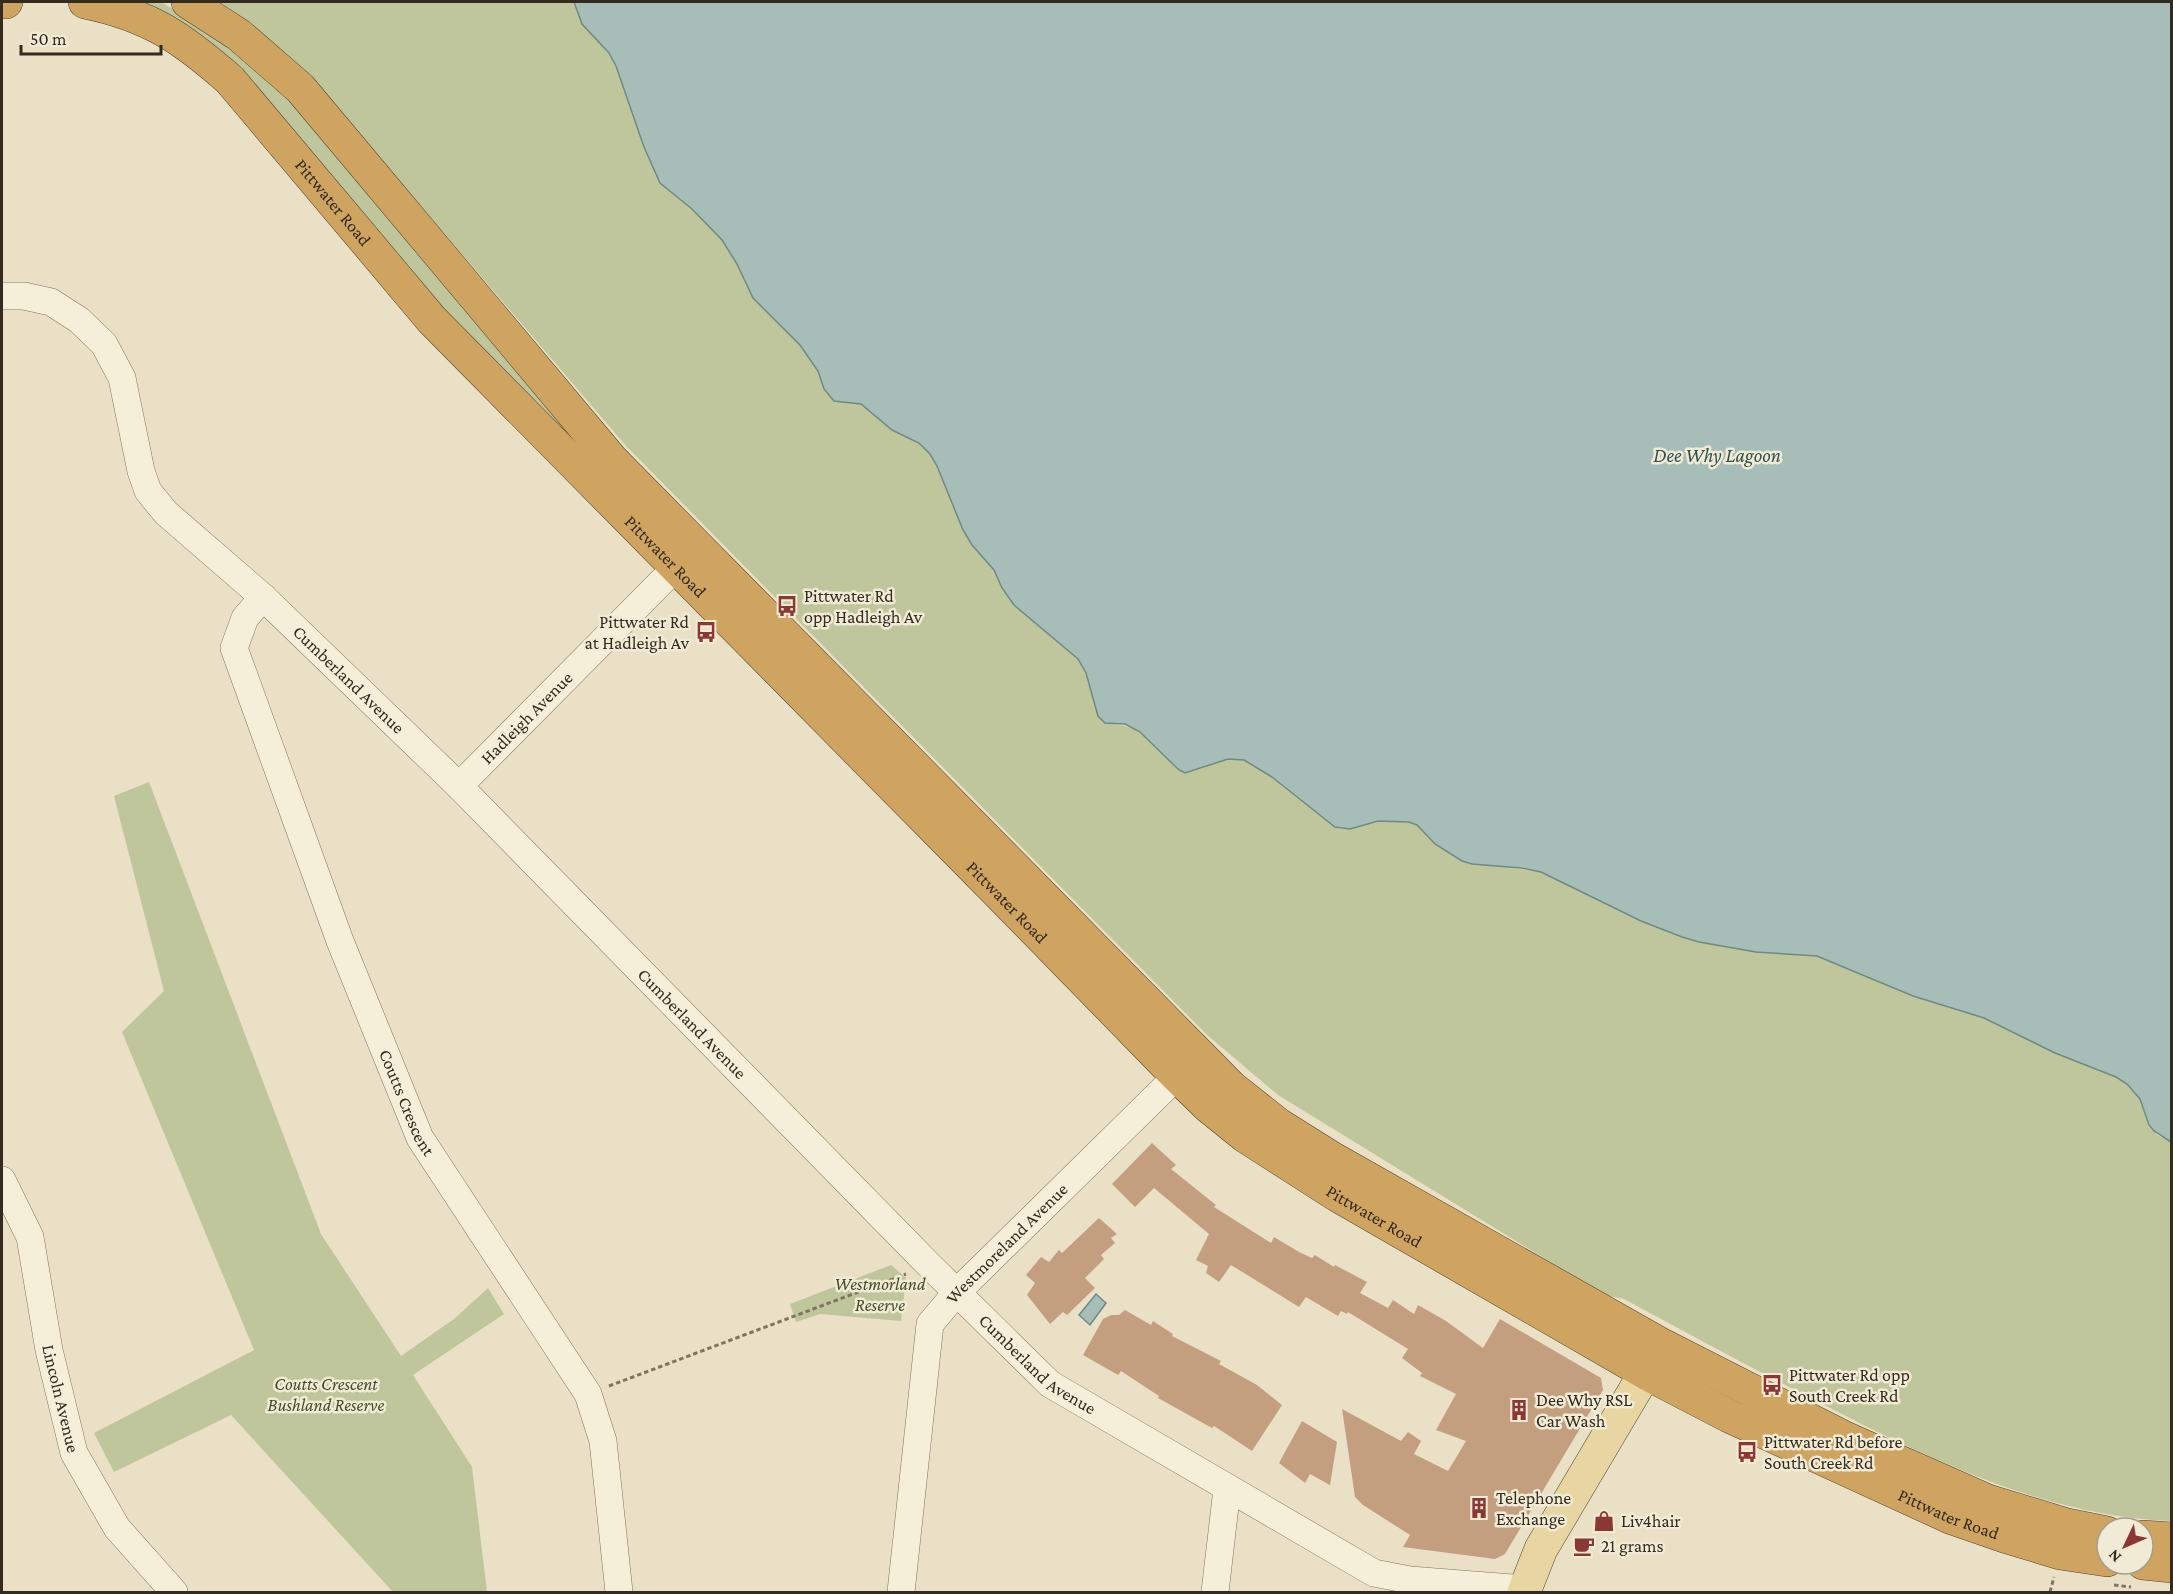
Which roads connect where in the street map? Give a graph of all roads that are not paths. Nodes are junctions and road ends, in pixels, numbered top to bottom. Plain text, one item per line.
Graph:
1 (85, 2) edge
2 (188, 2) edge
3 (2, 296) edge
4 (686, 557) junction
5 (262, 597) junction
6 (459, 786) junction
7 (1177, 1076) junction
8 (2, 1180) edge
9 (957, 1292) junction
10 (1662, 1345) junction
11 (1646, 1372) junction
12 (1227, 1489) junction
13 (2095, 1531) edge
14 (2155, 1537) edge
15 (2172, 1539) edge
16 (2095, 1558) edge
17 (2155, 1564) edge
18 (2172, 1566) edge
19 (1525, 1591) edge
20 (174, 1593) edge
21 (619, 1593) edge
22 (901, 1593) edge
23 (1215, 1593) edge

1 - 4 highway, Pittwater Road
2 - 4 highway, Pittwater Road
3 - 5 street, Cumberland Avenue
4 - 6 street, Hadleigh Avenue
4 - 7 highway, Pittwater Road
4 - 10 highway, Pittwater Road
5 - 6 street, Cumberland Avenue
5 - 21 street, Coutts Crescent
6 - 9 street, Cumberland Avenue
7 - 9 street, Westmoreland Avenue
7 - 11 highway, Pittwater Road
8 - 20 street, Lincoln Avenue
9 - 12 street, Cumberland Avenue
9 - 22 street, Westmoreland Avenue
10 - 11 main road
10 - 13 highway, Pittwater Road
11 - 16 highway, Pittwater Road
11 - 19 main road
12 - 19 street, Cumberland Avenue
12 - 23 street
14 - 15 highway
17 - 18 highway

